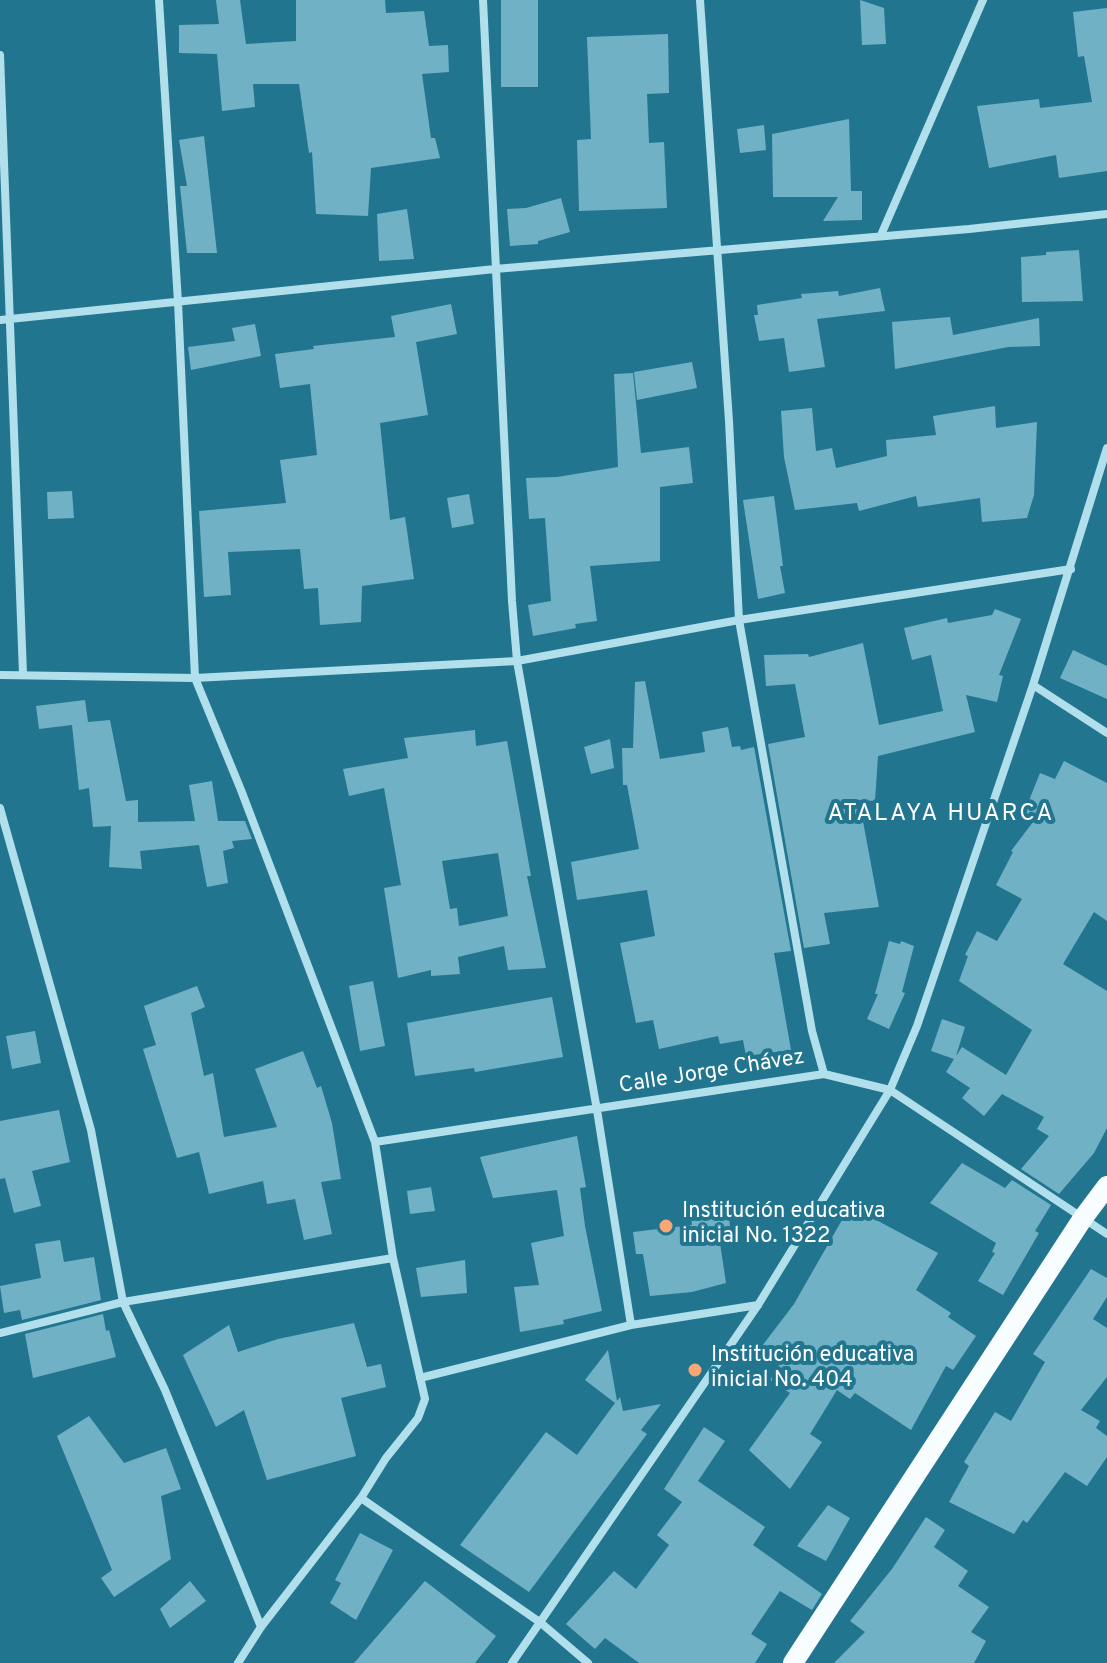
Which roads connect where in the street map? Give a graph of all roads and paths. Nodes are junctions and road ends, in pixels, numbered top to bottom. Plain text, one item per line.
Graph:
1 (159, 0) edge
2 (483, 0) edge
3 (700, 0) edge
4 (983, 0) edge
5 (0, 55) edge
6 (1107, 214) edge
7 (881, 235) junction
8 (717, 250) junction
9 (495, 269) junction
10 (178, 302) junction
11 (5, 320) edge
12 (1107, 448) edge
13 (1071, 569) junction
14 (739, 620) junction
15 (517, 661) junction
16 (23, 674) junction
17 (0, 675) edge
18 (195, 678) junction
19 (1033, 685) junction
20 (1107, 733) edge
21 (0, 808) edge
22 (824, 1074) junction
23 (890, 1090) junction
24 (597, 1110) junction
25 (375, 1142) junction
26 (1107, 1186) edge
27 (1083, 1218) junction
28 (1107, 1234) edge
29 (393, 1258) junction
30 (123, 1302) junction
31 (758, 1305) junction
32 (631, 1325) junction
33 (0, 1333) edge
34 (420, 1378) junction
35 (361, 1498) junction
36 (541, 1623) junction
37 (261, 1627) junction
38 (238, 1663) edge
39 (512, 1663) edge
40 (588, 1663) edge
41 (793, 1663) edge

1 - 10 street
2 - 9 street
3 - 8 street
4 - 7 street
5 - 11 street
6 - 7 street
7 - 8 street
8 - 9 street
8 - 14 street
9 - 10 street
9 - 15 street
10 - 11 street
10 - 18 street
11 - 16 street
12 - 13 street
13 - 14 street
13 - 19 street
14 - 15 street
14 - 22 street
15 - 18 street
15 - 24 street
16 - 17 street
16 - 18 street
18 - 25 street
19 - 20 street
19 - 23 street
21 - 30 street
22 - 23 street, Calle Jorge Chávez
22 - 24 street, Calle Jorge Chávez
23 - 27 street, Calle Jorge Chávez
23 - 31 street
24 - 25 street, Calle Jorge Chávez
24 - 32 street
25 - 29 street
26 - 27 main road
27 - 28 street, Calle Jorge Chávez
27 - 41 main road
29 - 30 street
29 - 34 street
30 - 33 street
30 - 37 street
31 - 32 street
31 - 36 street
32 - 34 street
34 - 35 street
35 - 36 street
35 - 37 street
36 - 39 street
36 - 40 street
37 - 38 street

